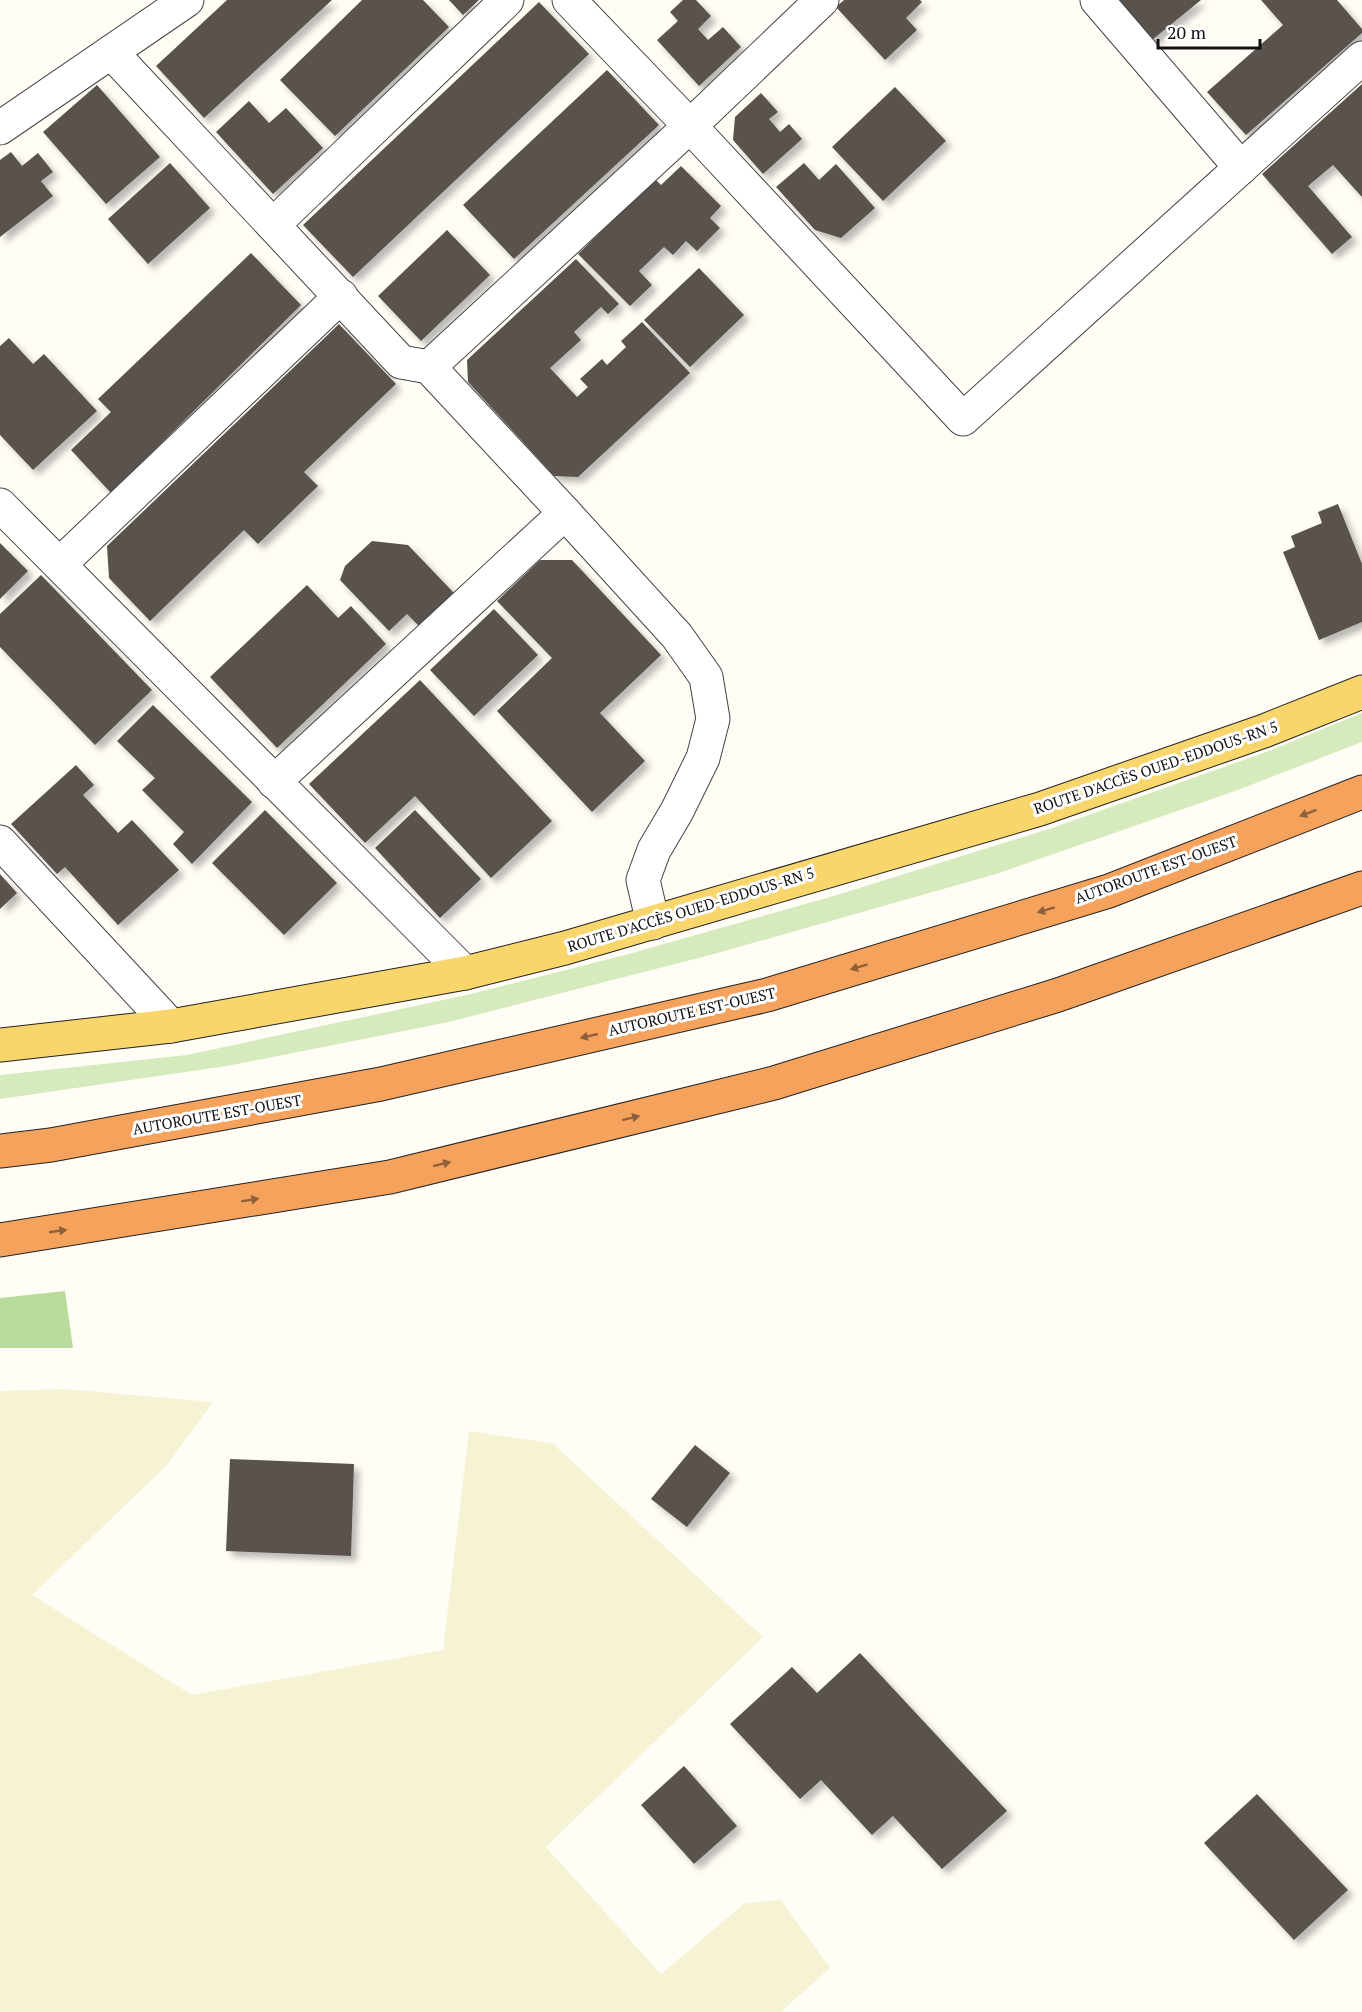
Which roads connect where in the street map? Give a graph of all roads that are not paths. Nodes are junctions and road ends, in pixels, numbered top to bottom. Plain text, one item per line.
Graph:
1 (188, 0) edge
2 (507, 0) edge
3 (569, 0) edge
4 (822, 0) edge
5 (1097, 0) edge
6 (111, 52) junction
7 (1362, 58) edge
8 (690, 126) junction
9 (0, 128) edge
10 (1241, 168) junction
11 (273, 225) junction
12 (341, 296) junction
13 (429, 368) junction
14 (0, 505) edge
15 (565, 513) junction
16 (60, 564) junction
17 (1362, 693) edge
18 (274, 782) junction
19 (1362, 792) edge
20 (0, 842) edge
21 (1362, 888) edge
22 (653, 923) junction
23 (465, 973) junction
24 (171, 1026) junction
25 (0, 1045) edge
26 (0, 1151) edge
27 (0, 1240) edge

1 - 6 street
2 - 11 street
3 - 8 street
4 - 8 street
5 - 10 street
6 - 9 street
6 - 11 street
7 - 10 street
8 - 10 street
8 - 13 street
11 - 12 street
12 - 13 street
12 - 16 street
13 - 15 street
14 - 16 street
15 - 18 street
15 - 22 street
16 - 18 street
17 - 22 main road, ROUTE D'ACCÈS OUED-EDDOUS-RN 5
18 - 23 street
19 -> 26 highway, AUTOROUTE EST-OUEST
20 - 24 street
27 -> 21 highway
22 - 23 main road, ROUTE D'ACCÈS OUED-EDDOUS-RN 5
23 - 24 main road, ROUTE D'ACCÈS OUED-EDDOUS-RN 5
24 - 25 main road, ROUTE D'ACCÈS OUED-EDDOUS-RN 5

